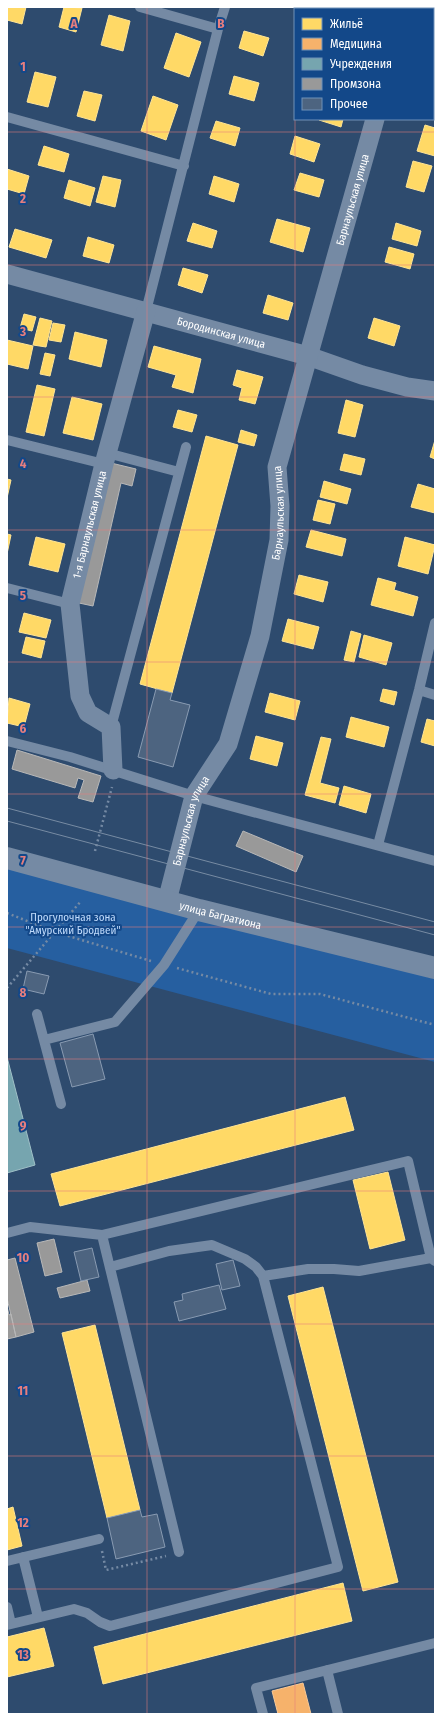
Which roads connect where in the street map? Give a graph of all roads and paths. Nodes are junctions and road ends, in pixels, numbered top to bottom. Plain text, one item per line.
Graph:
1 (140, 7) edge
2 (225, 7) edge
3 (218, 29) junction
4 (7, 117) edge
5 (375, 120) edge
6 (184, 166) junction
7 (7, 274) edge
8 (146, 311) junction
9 (308, 356) junction
10 (435, 392) edge
11 (7, 440) edge
12 (186, 447) dead end
13 (105, 459) junction
14 (179, 472) junction
15 (7, 588) edge
16 (70, 604) junction
17 (435, 622) edge
18 (419, 690) junction
19 (435, 695) edge
20 (111, 727) junction
21 (7, 741) edge
22 (114, 771) junction
23 (194, 796) junction
24 (378, 845) junction
25 (94, 851) dead end
26 (7, 858) edge
27 (435, 861) edge
28 (81, 901) dead end
29 (167, 901) junction
30 (199, 910) junction
31 (7, 913) edge
32 (55, 932) junction
33 (164, 965) junction
34 (435, 968) edge
35 (7, 988) edge
36 (37, 1014) dead end
37 (435, 1025) edge
38 (44, 1040) junction
39 (61, 1104) dead end
40 (7, 1233) edge
41 (102, 1235) junction
42 (433, 1259) edge
43 (110, 1267) junction
44 (263, 1276) junction
45 (99, 1539) joint
46 (179, 1552) joint
47 (24, 1557) junction
48 (7, 1561) edge
49 (7, 1608) edge
50 (38, 1617) junction
51 (9, 1625) edge
52 (435, 1642) edge
53 (327, 1670) junction
54 (263, 1714) edge
55 (338, 1714) edge

1 - 3 lane
2 - 3 lane
3 - 6 lane
4 - 6 lane
5 - 9 street, Барнаульская улица
6 - 8 lane
7 - 8 street, Бородинская улица
8 - 9 street, Бородинская улица
8 - 13 street, 1-я Барнаульская улица
9 - 10 street, Бородинская улица
9 - 23 street, Барнаульская улица
11 - 13 lane
12 - 14 lane
13 - 14 lane
13 - 16 street, 1-я Барнаульская улица
14 - 20 lane
15 - 16 lane
16 - 20 street, 1-я Барнаульская улица
17 - 18 lane
18 - 19 lane
18 - 24 lane
20 - 22 street
21 - 22 lane
22 - 23 lane
22 - 25 path
23 - 24 lane
23 - 29 street, Барнаульская улица
24 - 27 lane
26 - 29 street, улица Багратиона
28 - 32 path
29 - 30 street, улица Багратиона
30 - 33 lane
30 - 34 street, улица Багратиона
31 - 32 path
32 - 33 path
32 - 35 path
33 - 37 path
33 - 38 lane
36 - 38 lane
38 - 39 lane
40 - 41 lane
41 - 42 lane
41 - 43 lane
42 - 44 lane
43 - 44 lane
43 - 46 lane
44 - 50 lane
45 - 46 path
45 - 47 lane
47 - 48 lane
47 - 50 lane
49 - 51 lane
50 - 51 lane
52 - 53 lane
53 - 54 lane
53 - 55 lane

